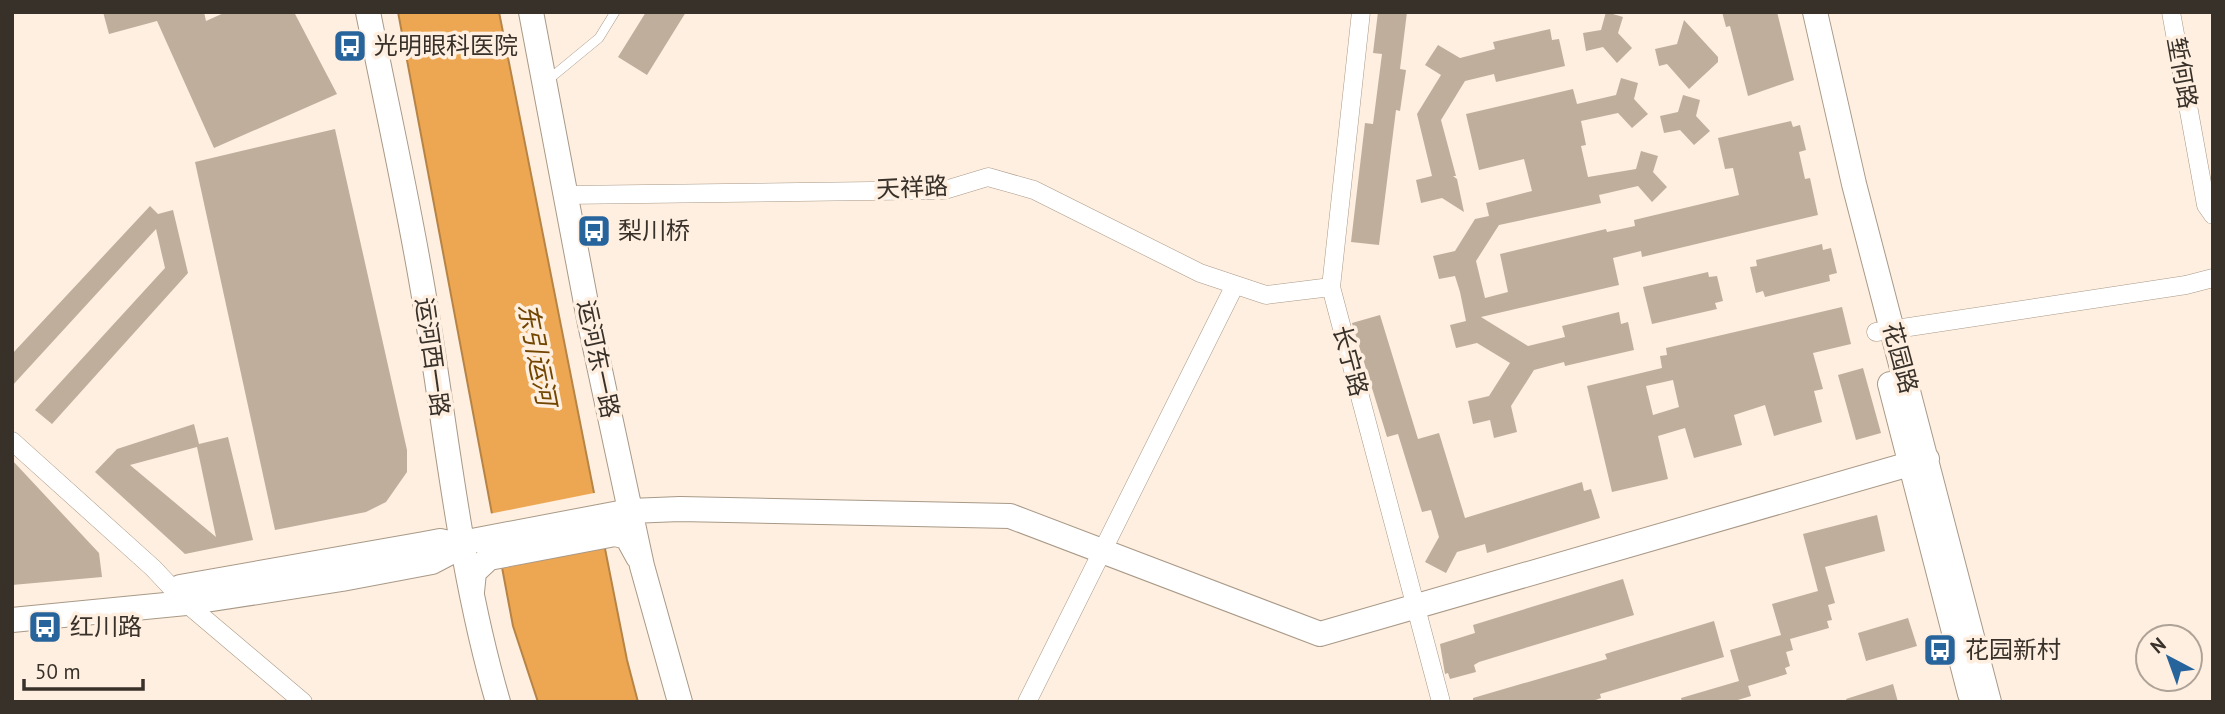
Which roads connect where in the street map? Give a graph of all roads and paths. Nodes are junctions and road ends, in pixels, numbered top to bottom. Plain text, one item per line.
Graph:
1 (368, 12) edge
2 (531, 12) edge
3 (615, 12) edge
4 (1361, 12) edge
5 (1799, 12) edge
6 (1815, 12) edge
7 (2171, 12) edge
8 (544, 83) junction
9 (565, 195) junction
10 (2213, 215) edge
11 (2213, 278) edge
12 (1235, 285) junction
13 (1331, 287) junction
14 (1884, 331) junction
15 (12, 441) edge
16 (1918, 461) junction
17 (631, 511) junction
18 (606, 525) junction
19 (462, 546) junction
20 (489, 548) junction
21 (1104, 552) junction
22 (642, 566) junction
23 (179, 596) junction
24 (471, 596) junction
25 (12, 606) edge
26 (1415, 607) junction
27 (12, 620) edge
28 (303, 702) edge
29 (498, 702) edge
30 (680, 702) edge
31 (1027, 702) edge
32 (1441, 702) edge
33 (1972, 702) edge
34 (1989, 702) edge

1 - 19 street, 运河西一路
2 - 8 street, 运河东一路
3 - 8 lane
4 - 13 street, 长宁路
5 - 14 street, 花园路
6 - 14 street, 花园路
7 - 10 street, 堑何路
8 - 9 street, 运河东一路
9 - 12 street, 天祥路
9 - 17 street, 运河东一路
11 - 14 street
12 - 13 street, 天祥路
12 - 21 street
13 - 26 street, 长宁路
14 - 16 street, 花园路
15 - 23 street
16 - 26 street
16 - 33 street, 花园路
16 - 34 street, 花园路
17 - 18 street
17 - 21 street
17 - 22 street, 运河东一路
18 - 20 street
18 - 22 street
19 - 20 street
19 - 23 street
19 - 24 street, 运河西一路
20 - 24 street
21 - 26 street
21 - 31 street
22 - 30 street, 运河东一路
23 - 25 street
23 - 27 street
23 - 28 street
24 - 29 street, 运河西一路
26 - 32 street, 长宁路

